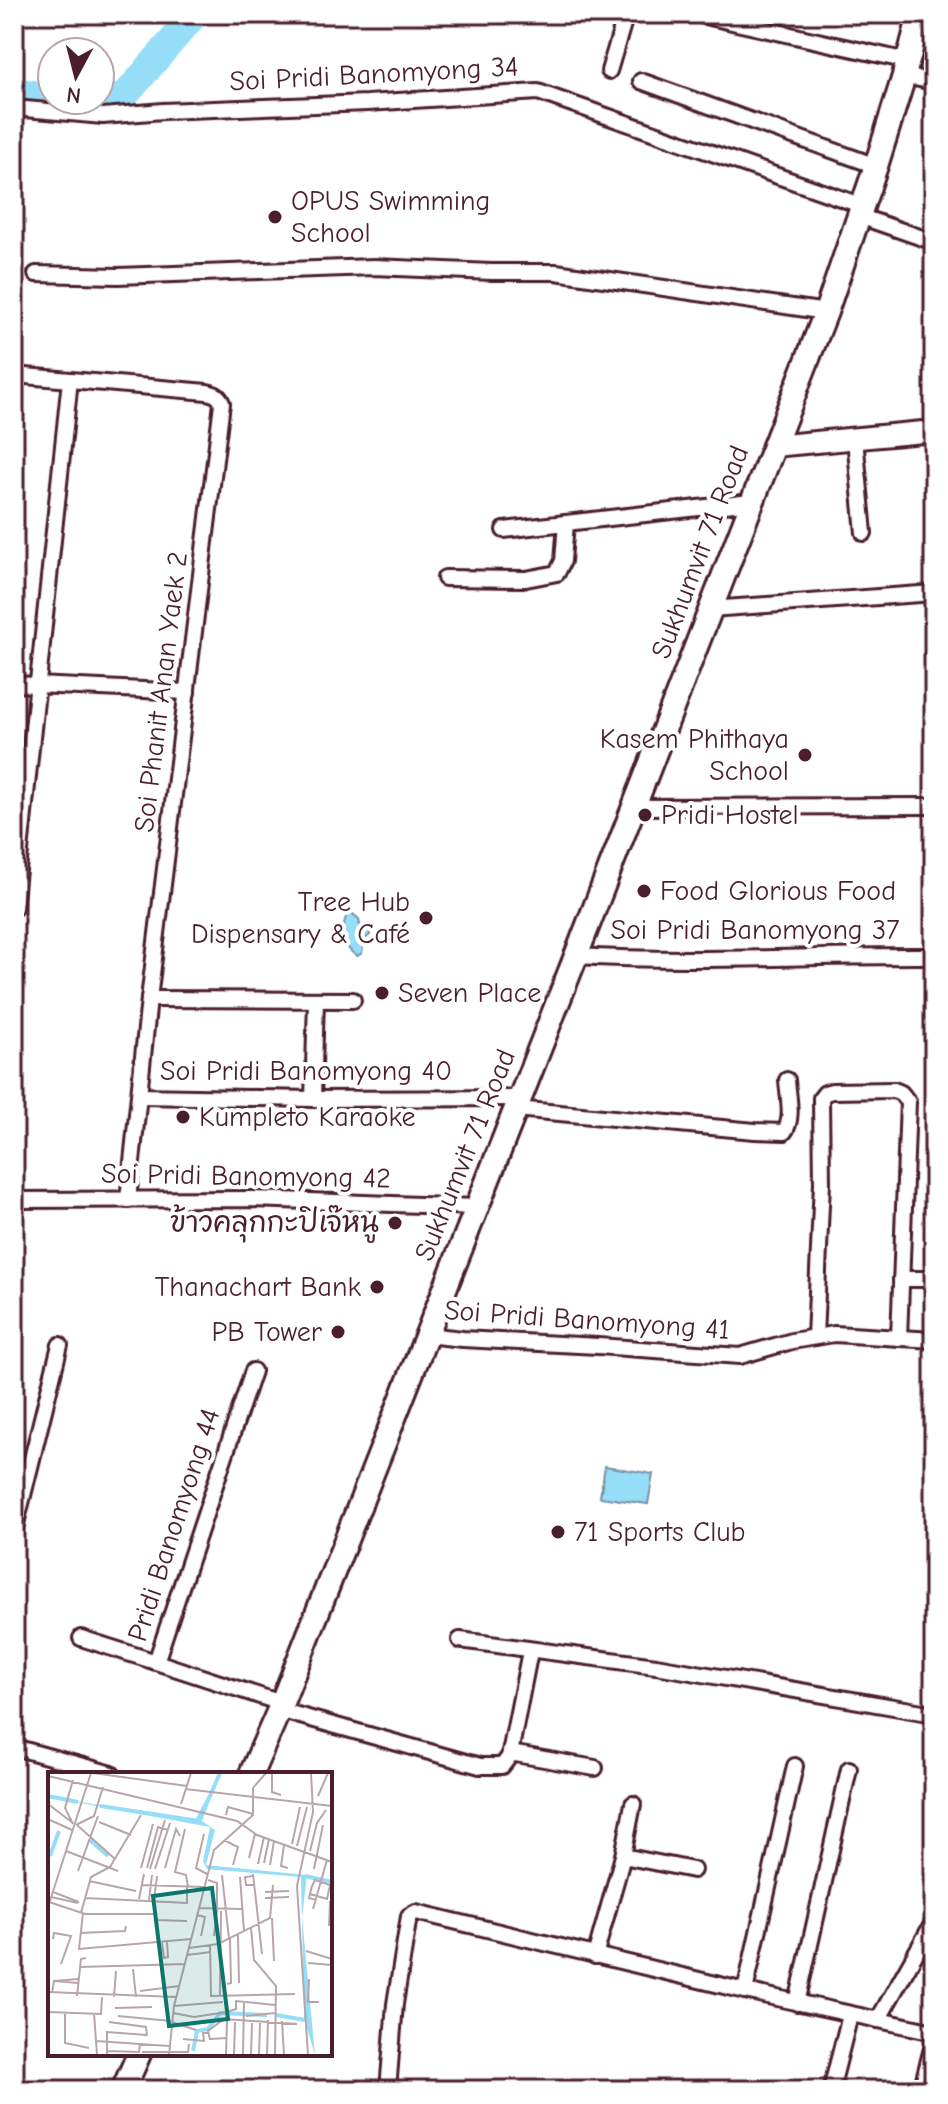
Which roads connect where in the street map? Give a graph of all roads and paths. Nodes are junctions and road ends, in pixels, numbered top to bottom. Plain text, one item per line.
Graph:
1 (626, 14) edge
2 (696, 14) edge
3 (920, 14) edge
4 (906, 68) junction
5 (609, 71) dead end
6 (641, 81) dead end
7 (934, 82) edge
8 (14, 108) edge
9 (876, 166) junction
10 (861, 211) junction
11 (934, 242) edge
12 (36, 274) dead end
13 (826, 312) junction
14 (14, 375) edge
15 (70, 380) junction
16 (934, 431) edge
17 (855, 439) junction
18 (773, 446) junction
19 (751, 502) junction
20 (566, 523) junction
21 (504, 530) dead end
22 (864, 533) dead end
23 (445, 578) dead end
24 (934, 593) edge
25 (710, 609) junction
26 (14, 684) edge
27 (36, 685) junction
28 (187, 692) junction
29 (934, 806) edge
30 (633, 807) junction
31 (14, 908) edge
32 (576, 956) junction
33 (934, 956) edge
34 (149, 999) junction
35 (353, 1000) dead end
36 (316, 1001) junction
37 (787, 1080) dead end
38 (139, 1096) junction
39 (313, 1099) junction
40 (518, 1103) junction
41 (14, 1200) edge
42 (128, 1200) junction
43 (477, 1207) junction
44 (901, 1279) junction
45 (934, 1279) edge
46 (426, 1335) junction
47 (815, 1337) junction
48 (899, 1338) junction
49 (934, 1340) edge
50 (60, 1345) dead end
51 (253, 1371) dead end
52 (14, 1532) edge
53 (81, 1638) dead end
54 (460, 1640) dead end
55 (530, 1651) junction
56 (156, 1662) junction
57 (280, 1706) junction
58 (934, 1714) edge
59 (14, 1747) edge
60 (510, 1753) junction
61 (795, 1766) dead end
62 (595, 1768) dead end
63 (849, 1769) dead end
64 (105, 1772) edge
65 (252, 1772) edge
66 (633, 1804) dead end
67 (623, 1856) junction
68 (693, 1870) dead end
69 (934, 1921) edge
70 (595, 1956) junction
71 (745, 1991) junction
72 (797, 2003) junction
73 (850, 2015) junction
74 (878, 2020) junction
75 (934, 2032) edge
76 (934, 2041) edge
77 (138, 2056) edge
78 (123, 2090) edge
79 (388, 2090) edge
80 (831, 2090) edge
81 (921, 2090) edge

1 - 5 street
2 - 4 street
3 - 4 main road, Sukhumvit 71 Road
4 - 7 street
4 - 9 main road, Sukhumvit 71 Road
6 - 9 street
8 - 10 street, Soi Pridi Banomyong 34
9 - 10 main road, Sukhumvit 71 Road
10 - 11 street, Soi Pridi Banomyong 34
10 - 13 main road, Sukhumvit 71 Road
12 - 13 street
13 - 18 main road, Sukhumvit 71 Road
14 - 15 street, Soi Phanit Anan Yaek 2
15 - 27 street
15 - 28 street, Soi Phanit Anan Yaek 2
16 - 17 street
17 - 18 street
17 - 22 street
18 - 19 main road, Sukhumvit 71 Road
19 - 20 street
19 - 25 main road, Sukhumvit 71 Road
20 - 21 street
20 - 23 street
24 - 25 street
25 - 30 main road, Sukhumvit 71 Road
26 - 27 street
27 - 28 street
27 - 31 street
28 - 34 street, Soi Phanit Anan Yaek 2
29 - 30 street
30 - 32 main road, Sukhumvit 71 Road
32 - 33 street, Soi Pridi Banomyong 37
32 - 40 main road, Sukhumvit 71 Road
34 - 36 street
34 - 38 street, Soi Phanit Anan Yaek 2
35 - 36 street
36 - 39 street
37 - 40 street, Soi Pridi Banomyong 40
38 - 39 street, Soi Pridi Banomyong 40
38 - 42 street, Soi Phanit Anan Yaek 2
39 - 40 street, Soi Pridi Banomyong 40
40 - 43 main road, Sukhumvit 71 Road
41 - 42 street, Soi Pridi Banomyong 42
42 - 43 street, Soi Pridi Banomyong 42
43 - 46 main road, Sukhumvit 71 Road
44 - 45 street
44 - 47 street
44 - 48 street
46 - 47 street, Soi Pridi Banomyong 41
46 - 57 main road, Sukhumvit 71 Road
47 - 48 street, Soi Pridi Banomyong 41
48 - 49 street, Soi Pridi Banomyong 41
50 - 52 street
51 - 56 street, Pridi Banomyong 44
53 - 56 street
54 - 55 street
55 - 58 street
55 - 60 street
56 - 57 street, Pridi Banomyong 44
57 - 60 street, Pridi Banomyong 44
57 - 65 main road, Sukhumvit 71 Road
59 - 64 street
60 - 62 street
61 - 71 street
63 - 72 street
66 - 67 street
67 - 68 street
67 - 70 street
69 - 74 street
70 - 71 street
70 - 79 street
71 - 72 street
72 - 73 street
73 - 74 street
73 - 80 street
74 - 75 street
76 - 81 street
77 - 78 main road

